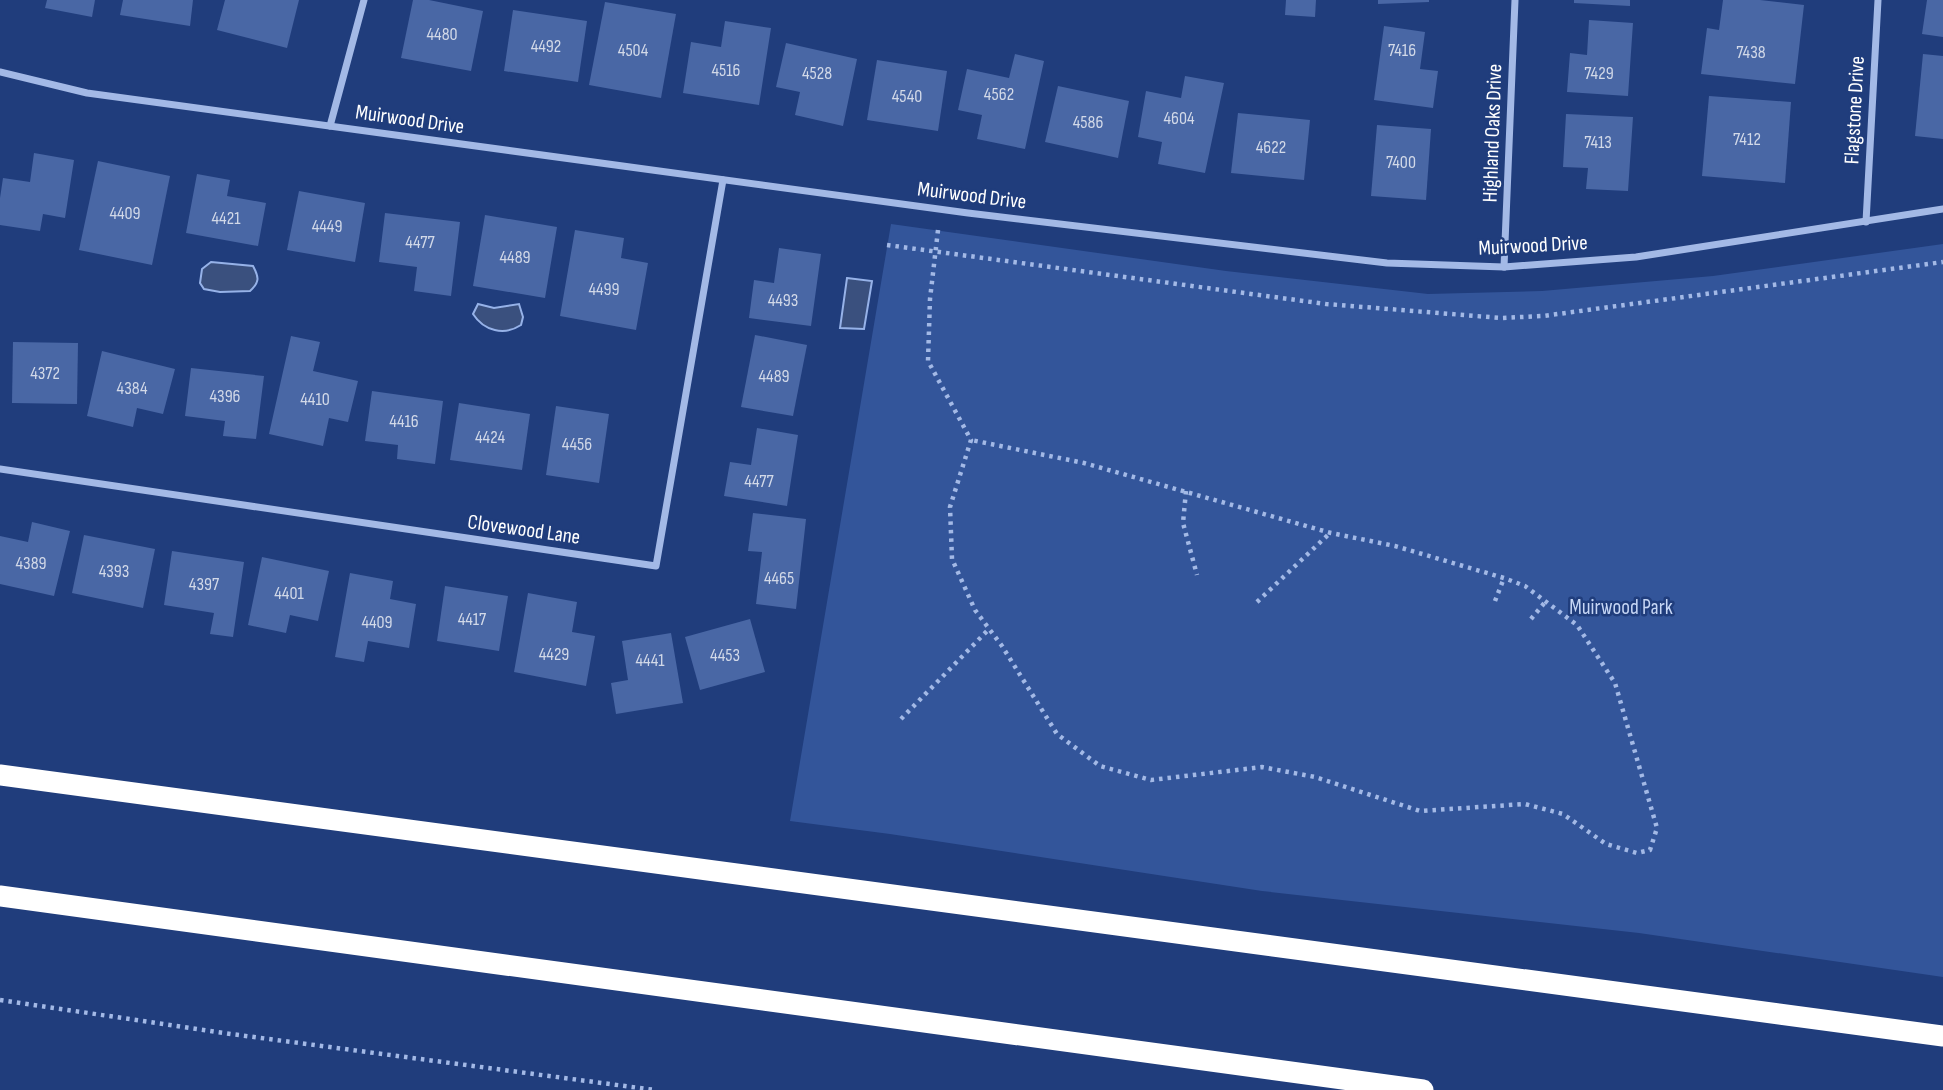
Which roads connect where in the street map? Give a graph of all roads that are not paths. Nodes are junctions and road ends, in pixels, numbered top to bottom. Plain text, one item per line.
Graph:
1 (363, 0) edge
2 (1515, 0) edge
3 (1878, 0) edge
4 (0, 72) edge
5 (330, 125) junction
6 (723, 180) junction
7 (1943, 209) edge
8 (1866, 222) junction
9 (1504, 267) junction
10 (0, 469) edge
11 (0, 775) edge
12 (0, 896) edge
13 (1943, 1036) edge
14 (1423, 1090) edge

1 - 5 street
2 - 9 street, Highland Oaks Drive
3 - 8 street, Flagstone Drive
4 - 5 street, Muirwood Drive
5 - 6 street, Muirwood Drive
6 - 9 street, Muirwood Drive
6 - 10 street, Clovewood Lane
7 - 8 street, Muirwood Drive
8 - 9 street, Muirwood Drive
11 - 13 highway
12 - 14 highway

